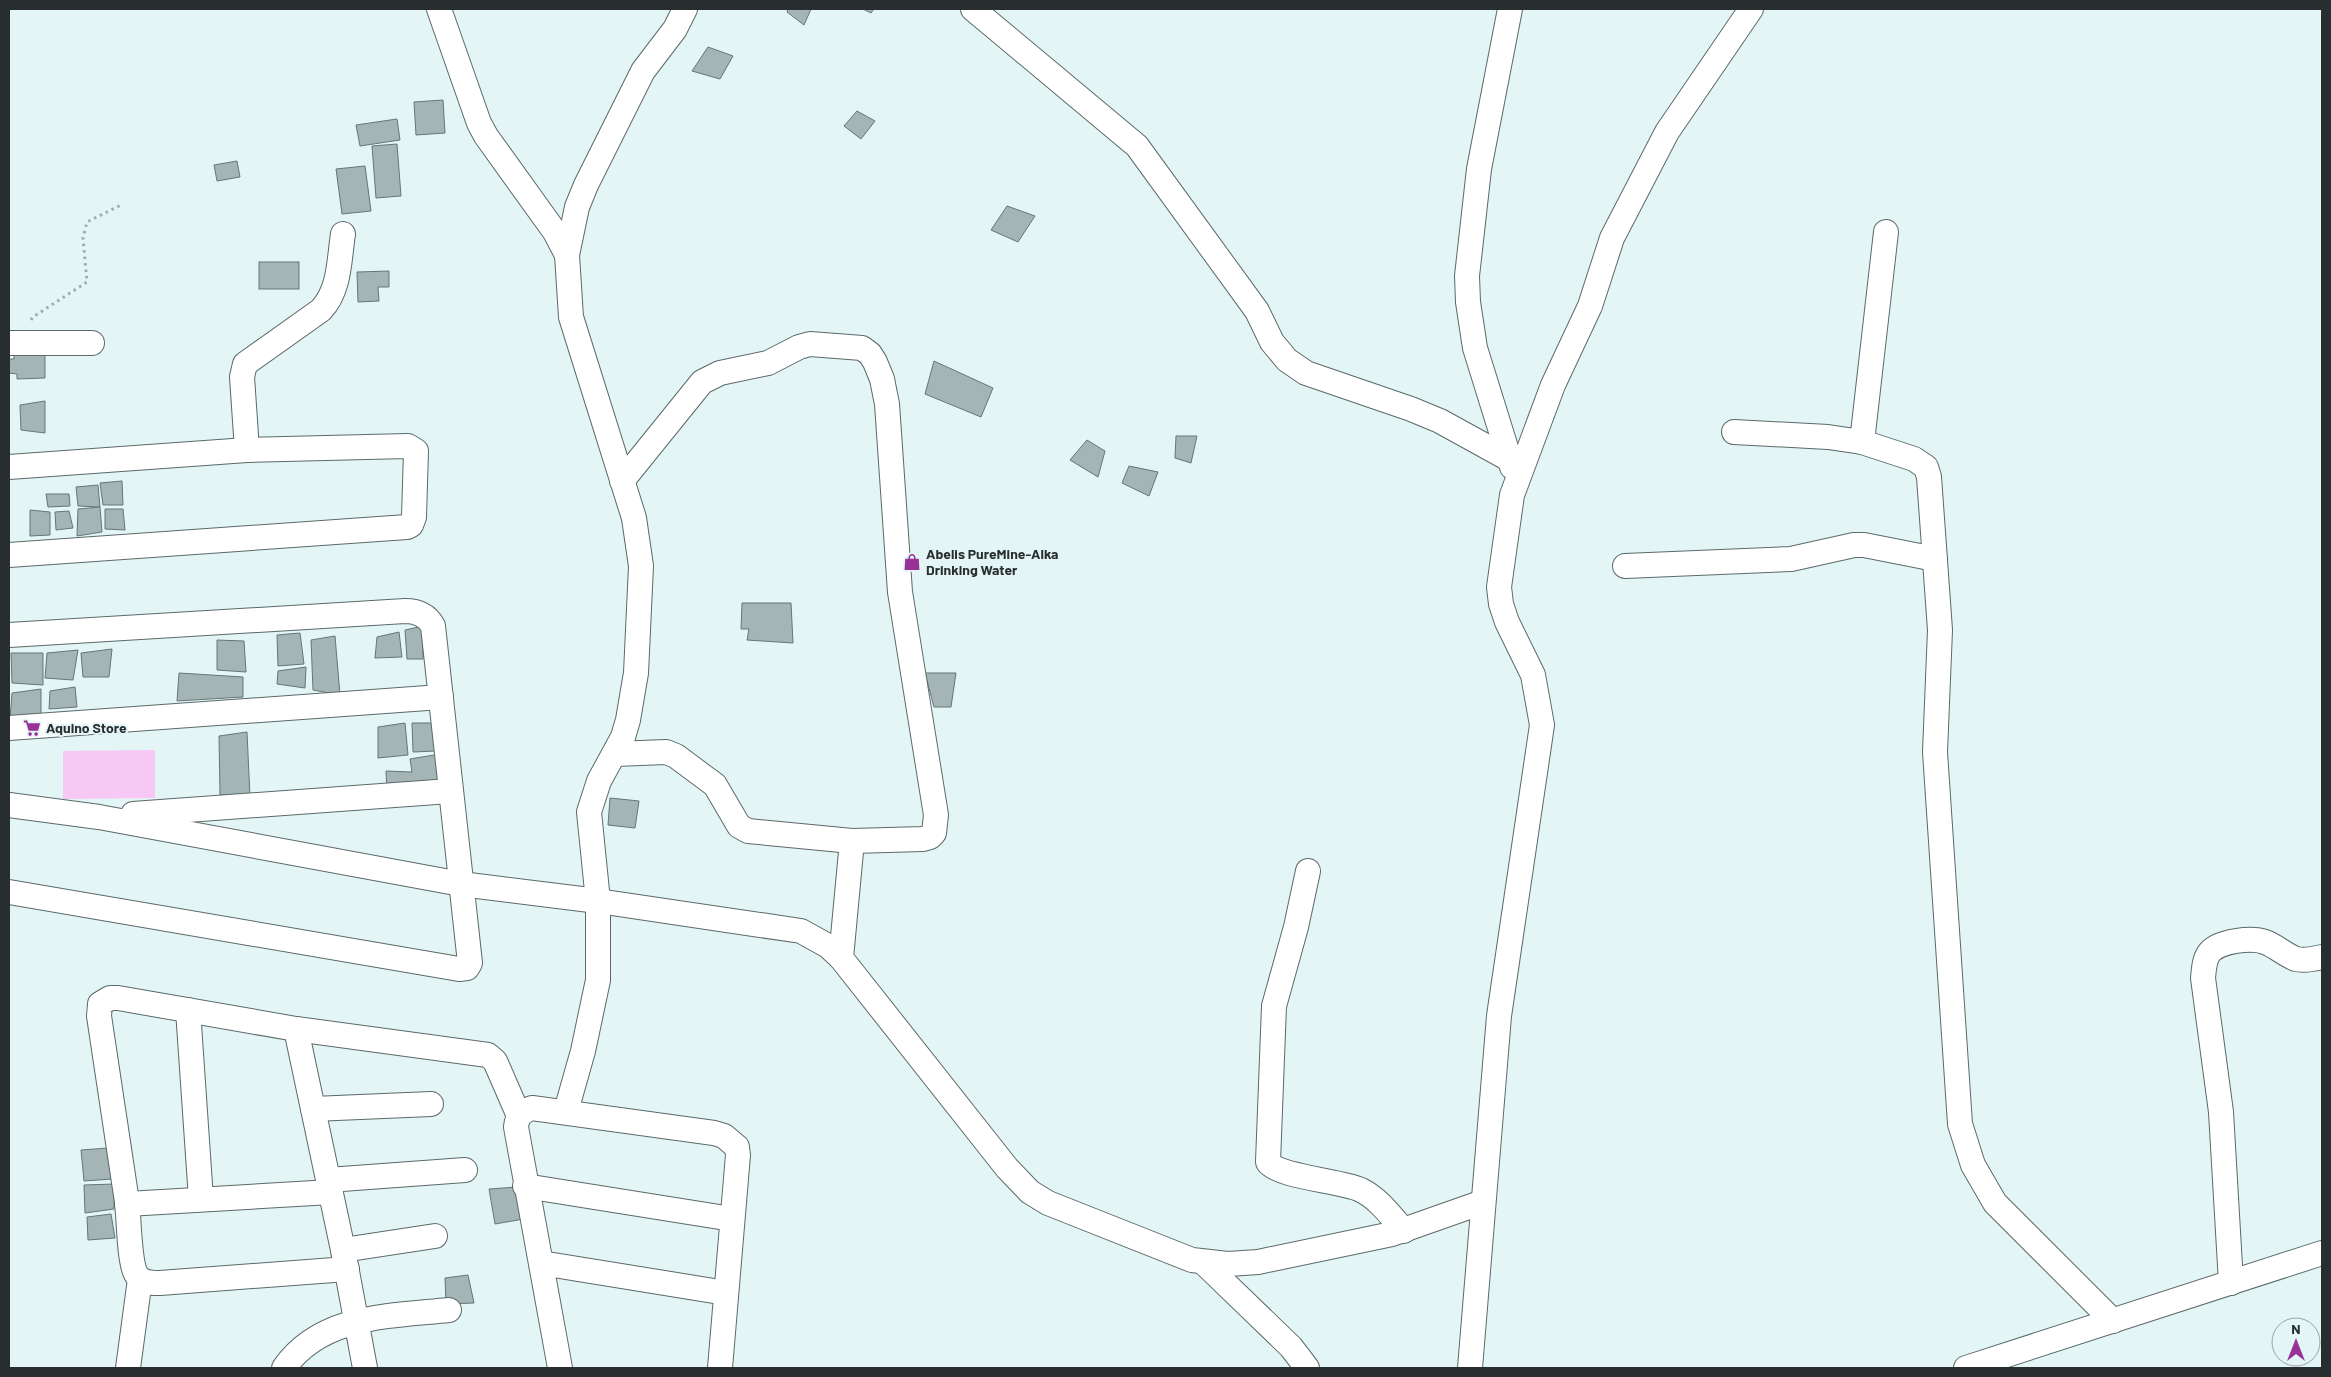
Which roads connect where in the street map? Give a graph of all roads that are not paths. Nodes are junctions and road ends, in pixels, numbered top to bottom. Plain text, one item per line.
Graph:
1 (440, 9) edge
2 (685, 9) edge
3 (973, 9) edge
4 (1510, 9) edge
5 (1751, 9) edge
6 (1886, 232) dead end
7 (343, 234) dead end
8 (567, 255) junction
9 (13, 343) edge
10 (92, 343) dead end
11 (1734, 432) dead end
12 (1862, 442) junction
13 (247, 450) junction
14 (9, 467) edge
15 (1513, 470) junction
16 (622, 481) junction
17 (9, 555) edge
18 (1935, 559) junction
19 (1625, 566) dead end
20 (9, 635) edge
21 (441, 697) junction
22 (9, 728) edge
23 (615, 754) junction
24 (450, 791) junction
25 (9, 805) edge
26 (99, 817) junction
27 (852, 841) junction
28 (1308, 871) dead end
29 (461, 884) junction
30 (9, 892) edge
31 (598, 901) junction
32 (2322, 957) edge
33 (840, 958) junction
34 (188, 1010) junction
35 (296, 1029) junction
36 (431, 1104) dead end
37 (313, 1109) junction
38 (566, 1111) junction
39 (519, 1116) junction
40 (465, 1170) dead end
41 (329, 1186) junction
42 (525, 1186) junction
43 (201, 1199) junction
44 (1483, 1202) junction
45 (127, 1204) junction
46 (732, 1220) junction
47 (1404, 1231) junction
48 (435, 1236) dead end
49 (2322, 1254) edge
50 (345, 1260) junction
51 (541, 1263) junction
52 (1204, 1263) junction
53 (140, 1279) junction
54 (2231, 1283) junction
55 (726, 1293) junction
56 (449, 1310) dead end
57 (358, 1320) junction
58 (2114, 1321) junction
59 (128, 1368) edge
60 (284, 1368) edge
61 (365, 1368) edge
62 (560, 1368) edge
63 (720, 1368) edge
64 (1307, 1368) edge
65 (1470, 1368) edge
66 (1966, 1368) edge

1 - 8 street
2 - 8 street
3 - 15 street
4 - 15 street
5 - 15 street
6 - 12 street
7 - 13 street
8 - 16 street
9 - 10 street
11 - 12 street
12 - 18 street
13 - 14 street
13 - 17 street
15 - 44 street
16 - 23 street
16 - 27 street
18 - 19 street
18 - 58 street
20 - 21 street
21 - 22 street
21 - 24 street
23 - 27 street
23 - 31 street
24 - 26 street
24 - 29 street
25 - 26 street
26 - 29 street
27 - 33 street
28 - 47 street
29 - 30 street
29 - 31 street
31 - 33 street
31 - 38 street
32 - 54 street
33 - 52 street
34 - 35 street
34 - 43 street
34 - 45 street
35 - 37 street
35 - 39 street
36 - 37 street
37 - 41 street
38 - 39 street
38 - 46 street
39 - 42 street
40 - 41 street
41 - 43 street
41 - 50 street
42 - 46 street
42 - 51 street
43 - 45 street
44 - 47 street
44 - 65 street
45 - 53 street
46 - 55 street
47 - 52 street
48 - 50 street
49 - 54 street
50 - 53 street
50 - 57 street
51 - 55 street
51 - 62 street
52 - 64 street
53 - 59 street
54 - 58 street
55 - 63 street
56 - 57 street
57 - 60 street
57 - 61 street
58 - 66 street

